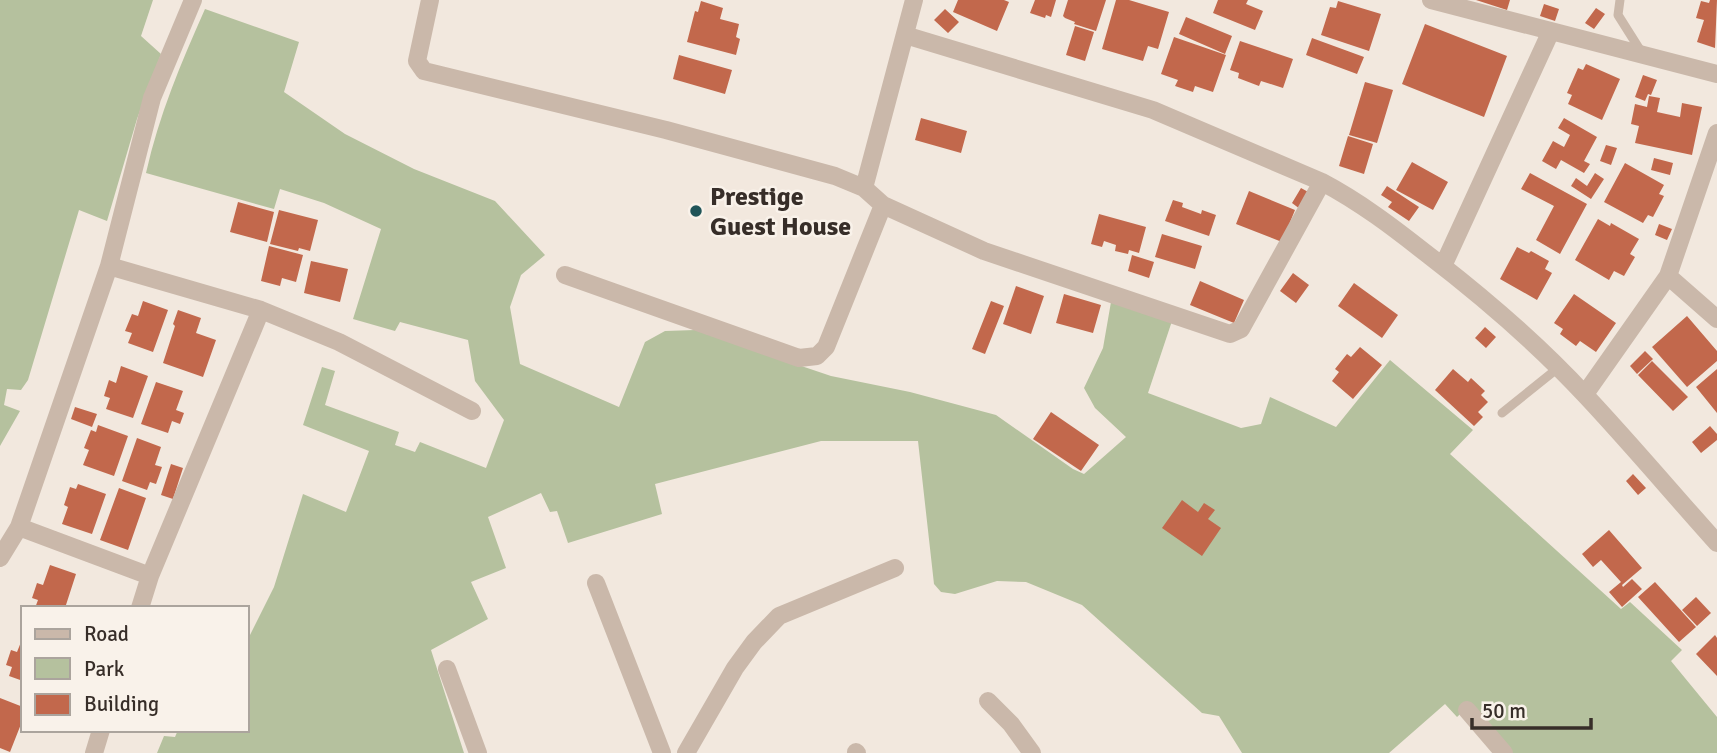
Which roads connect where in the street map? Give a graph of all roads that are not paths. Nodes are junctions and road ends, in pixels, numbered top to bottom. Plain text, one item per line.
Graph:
1 (192, 0) edge
2 (430, 0) edge
3 (914, 0) edge
4 (1431, 0) edge
5 (1620, 0) edge
6 (1550, 31) junction
7 (905, 35) junction
8 (1643, 55) junction
9 (1717, 74) edge
10 (1717, 133) edge
11 (1322, 182) junction
12 (864, 188) junction
13 (883, 205) junction
14 (109, 266) junction
15 (1443, 266) junction
16 (565, 275) dead end
17 (1668, 276) junction
18 (261, 310) junction
19 (1717, 319) edge
20 (1558, 368) junction
21 (1585, 394) junction
22 (472, 411) dead end
23 (1502, 413) dead end
24 (19, 527) junction
25 (1717, 543) edge
26 (0, 558) edge
27 (895, 568) dead end
28 (150, 576) junction
29 (596, 583) dead end
30 (141, 606) edge
31 (447, 669) dead end
32 (988, 701) dead end
33 (1467, 710) dead end
34 (100, 732) edge
35 (94, 753) edge
36 (478, 753) edge
37 (662, 753) edge
38 (685, 753) edge
39 (1032, 753) edge
40 (1504, 753) edge

1 - 14 street
2 - 12 street
3 - 7 street
4 - 6 street
5 - 8 lane
6 - 8 street
6 - 15 street
7 - 11 street
7 - 12 street
8 - 9 street
10 - 17 street
11 - 13 street
11 - 15 street
12 - 13 street
13 - 16 street
14 - 18 street
14 - 24 street
15 - 20 street
17 - 19 street
17 - 21 street
18 - 22 street
18 - 28 street
20 - 21 street
20 - 23 lane
21 - 25 street
24 - 26 street
24 - 28 street
27 - 38 street
28 - 30 street
29 - 37 street
31 - 36 street
32 - 39 street
33 - 40 street
34 - 35 street

